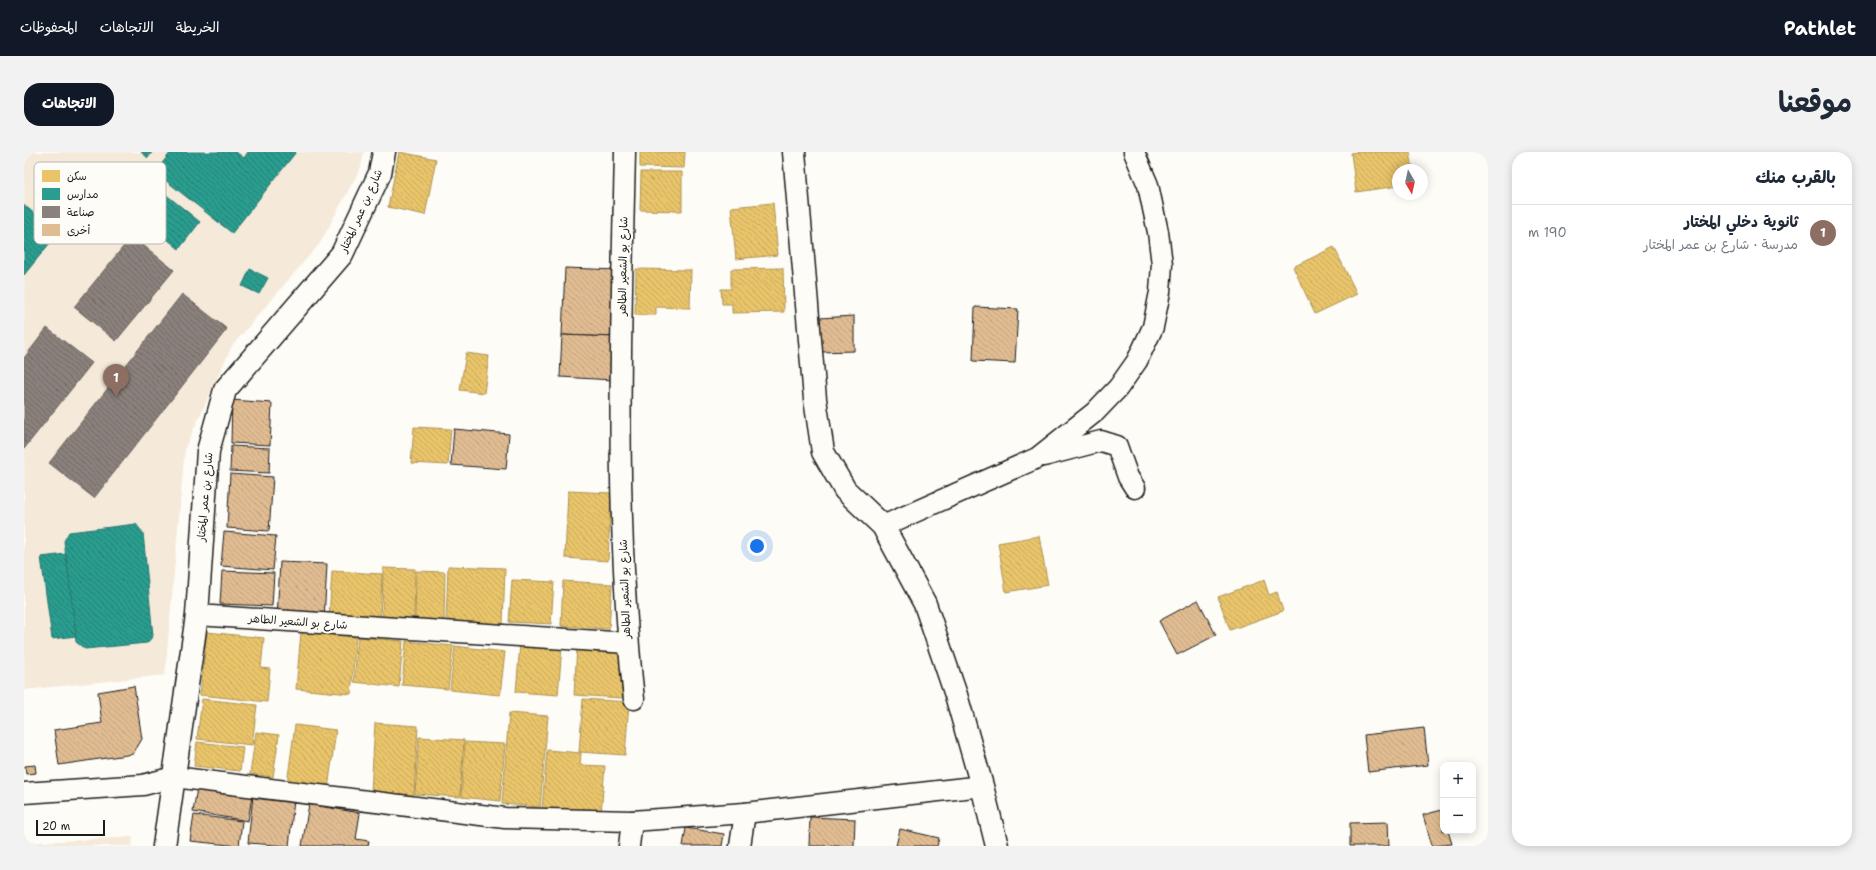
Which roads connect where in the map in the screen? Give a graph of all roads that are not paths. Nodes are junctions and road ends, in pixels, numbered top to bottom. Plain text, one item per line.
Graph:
1 (384, 152) edge
2 (625, 152) edge
3 (794, 152) edge
4 (1134, 152) edge
5 (1037, 458) junction
6 (1135, 488) dead end
7 (883, 526) junction
8 (196, 615) junction
9 (628, 643) junction
10 (634, 699) dead end
11 (174, 777) junction
12 (982, 786) junction
13 (24, 793) edge
14 (745, 813) junction
15 (632, 822) junction
16 (164, 846) edge
17 (629, 846) edge
18 (740, 846) edge
19 (997, 846) edge

1 - 8 street, شارع بن عمر المختار
2 - 9 street, شارع بو الشعير الطاهر
3 - 7 street
4 - 5 street
5 - 6 street
5 - 7 street
7 - 12 street
8 - 9 street, شارع بو الشعير الطاهر
8 - 11 street, شارع بن عمر المختار
9 - 10 street
11 - 13 street
11 - 15 street
11 - 16 street, شارع بن عمر المختار
12 - 14 street
12 - 19 street
14 - 15 street
14 - 18 street
15 - 17 street

